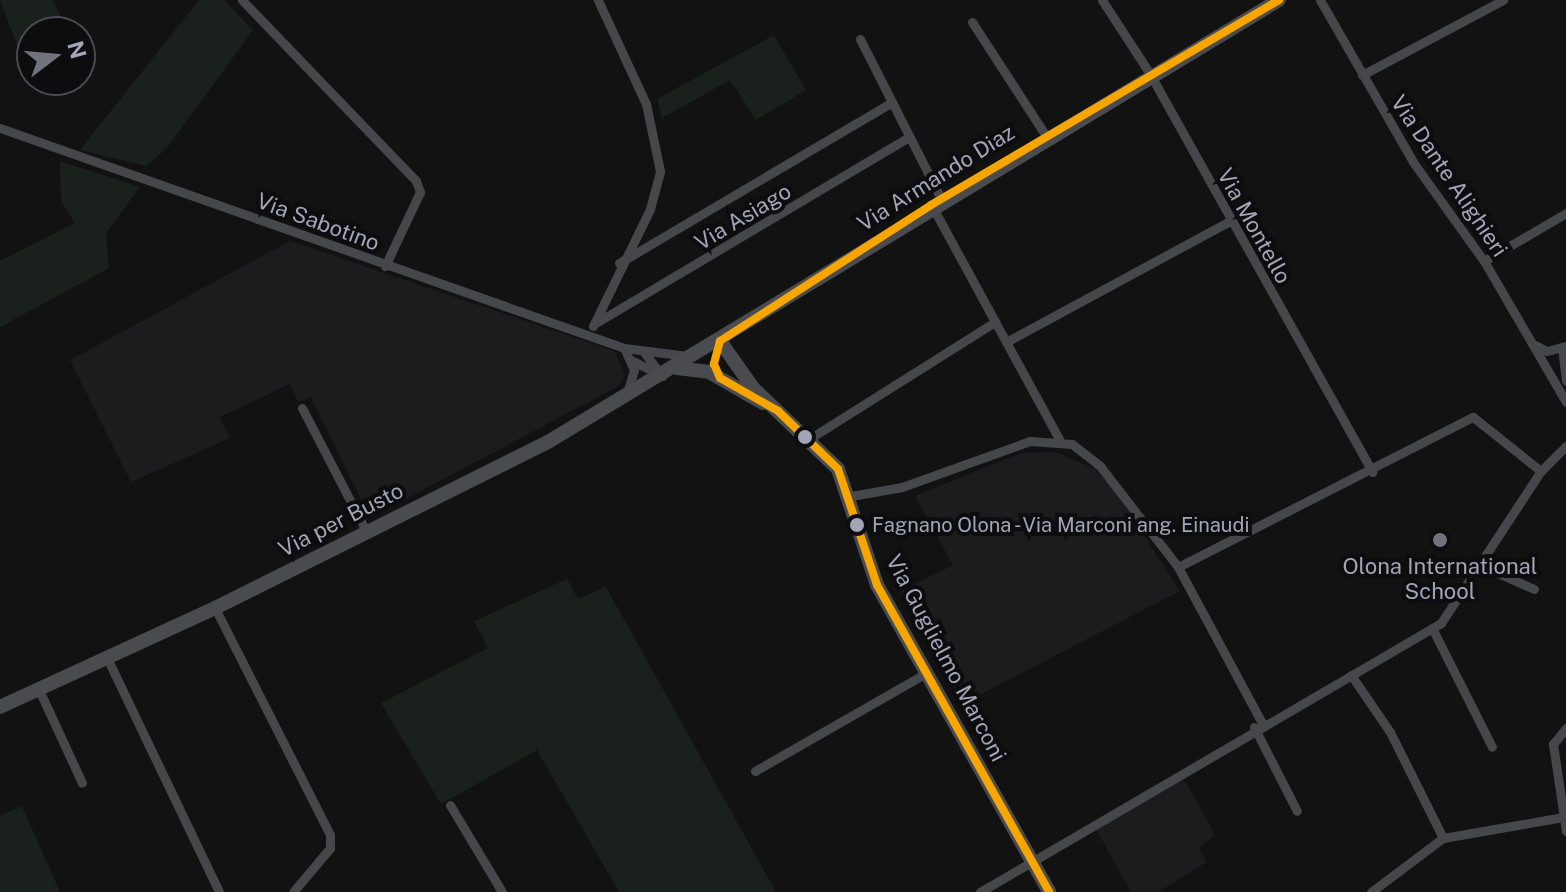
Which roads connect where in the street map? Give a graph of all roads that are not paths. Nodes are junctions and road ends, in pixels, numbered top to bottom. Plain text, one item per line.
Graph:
1 (242, 0) edge
2 (598, 0) edge
3 (1102, 0) edge
4 (1269, 0) edge
5 (1279, 0) edge
6 (1320, 0) edge
7 (1503, 0) edge
8 (972, 22) dead end
9 (860, 39) dead end
10 (1205, 42) junction
11 (1150, 74) junction
12 (1362, 75) junction
13 (892, 102) junction
14 (0, 128) edge
15 (1046, 136) junction
16 (909, 137) junction
17 (936, 202) junction
18 (1566, 213) edge
19 (1230, 221) junction
20 (1484, 261) junction
21 (619, 263) junction
22 (385, 266) junction
23 (995, 322) junction
24 (594, 324) junction
25 (589, 336) junction
26 (720, 341) junction
27 (1006, 342) junction
28 (1533, 343) junction
29 (1564, 347) edge
30 (624, 348) junction
31 (642, 350) junction
32 (694, 357) junction
33 (631, 358) junction
34 (676, 368) junction
35 (662, 376) junction
36 (720, 378) junction
37 (1561, 381) edge
38 (626, 396) junction
39 (1566, 402) edge
40 (302, 408) dead end
41 (778, 411) junction
42 (809, 439) junction
43 (1059, 439) junction
44 (1566, 446) edge
45 (1541, 471) junction
46 (1372, 472) junction
47 (851, 496) junction
48 (366, 531) junction
49 (1480, 565) junction
50 (1178, 567) junction
51 (1534, 589) dead end
52 (215, 608) junction
53 (1432, 628) junction
54 (108, 660) junction
55 (926, 673) junction
56 (1351, 675) junction
57 (40, 692) junction
58 (0, 707) edge
59 (1258, 725) junction
60 (1566, 728) edge
61 (1492, 747) dead end
62 (755, 771) dead end
63 (82, 783) dead end
64 (450, 805) dead end
65 (1297, 811) dead end
66 (1563, 817) junction
67 (1566, 831) edge
68 (1443, 838) junction
69 (1031, 858) junction
70 (219, 892) edge
71 (293, 892) edge
72 (502, 892) edge
73 (980, 892) edge
74 (1049, 892) edge
75 (1371, 892) edge

1 - 22 street
2 - 21 street
3 - 11 street, Via Montello
4 - 10 main road, Via Armando Diaz
5 - 10 main road, Via Armando Diaz
6 - 12 street, Via Dante Alighieri
7 - 12 street
8 - 15 street
9 - 13 street
10 - 11 main road, Via Armando Diaz
11 - 15 main road, Via Armando Diaz
11 - 19 street, Via Montello
12 - 20 street, Via Dante Alighieri
13 - 16 street
13 - 21 street
14 - 22 street, Via Sabotino
15 - 17 main road, Via Armando Diaz
16 - 17 street
16 - 24 street, Via Asiago
17 - 23 street
17 - 26 main road, Via Armando Diaz
18 - 20 street
19 - 27 street
19 - 46 street, Via Montello
20 - 28 street, Via Dante Alighieri
21 - 24 street
22 - 25 street, Via Sabotino
23 - 27 street
23 - 42 street
24 - 25 street
25 - 30 street, Via Sabotino
26 - 32 main road, Via Armando Diaz
26 - 36 main road
26 - 41 main road, Via Guglielmo Marconi
27 - 43 street
28 - 29 street
28 - 37 street, Via Dante Alighieri
29 - 37 street
30 - 31 street, Via Sabotino
30 - 33 street
31 - 32 street, Via Sabotino
31 - 35 street
32 - 34 main road, Via per Busto
33 - 35 street
33 - 38 street
34 - 35 main road, Via per Busto
34 - 36 main road, Via Guglielmo Marconi
35 - 38 main road, Via per Busto
36 - 41 main road, Via Guglielmo Marconi
37 - 39 street, Via Dante Alighieri
38 - 48 main road, Via per Busto
40 - 48 street
41 - 42 main road, Via Guglielmo Marconi
42 - 47 main road, Via Guglielmo Marconi
43 - 47 street
43 - 50 street
44 - 45 street
45 - 46 street
45 - 49 street
46 - 50 street
47 - 55 main road, Via Guglielmo Marconi
48 - 52 main road, Via per Busto
49 - 51 street
49 - 53 street
50 - 59 street
52 - 54 main road, Via per Busto
52 - 71 street
53 - 56 street
53 - 61 street
54 - 57 main road, Via per Busto
54 - 70 street
55 - 62 street
55 - 69 main road, Via Guglielmo Marconi
56 - 59 street
56 - 68 street
57 - 58 main road, Via per Busto
57 - 63 street
59 - 65 street
59 - 69 street
60 - 66 street
64 - 72 street
66 - 67 street
66 - 68 street
68 - 75 street
69 - 73 street
69 - 74 main road, Via Guglielmo Marconi

